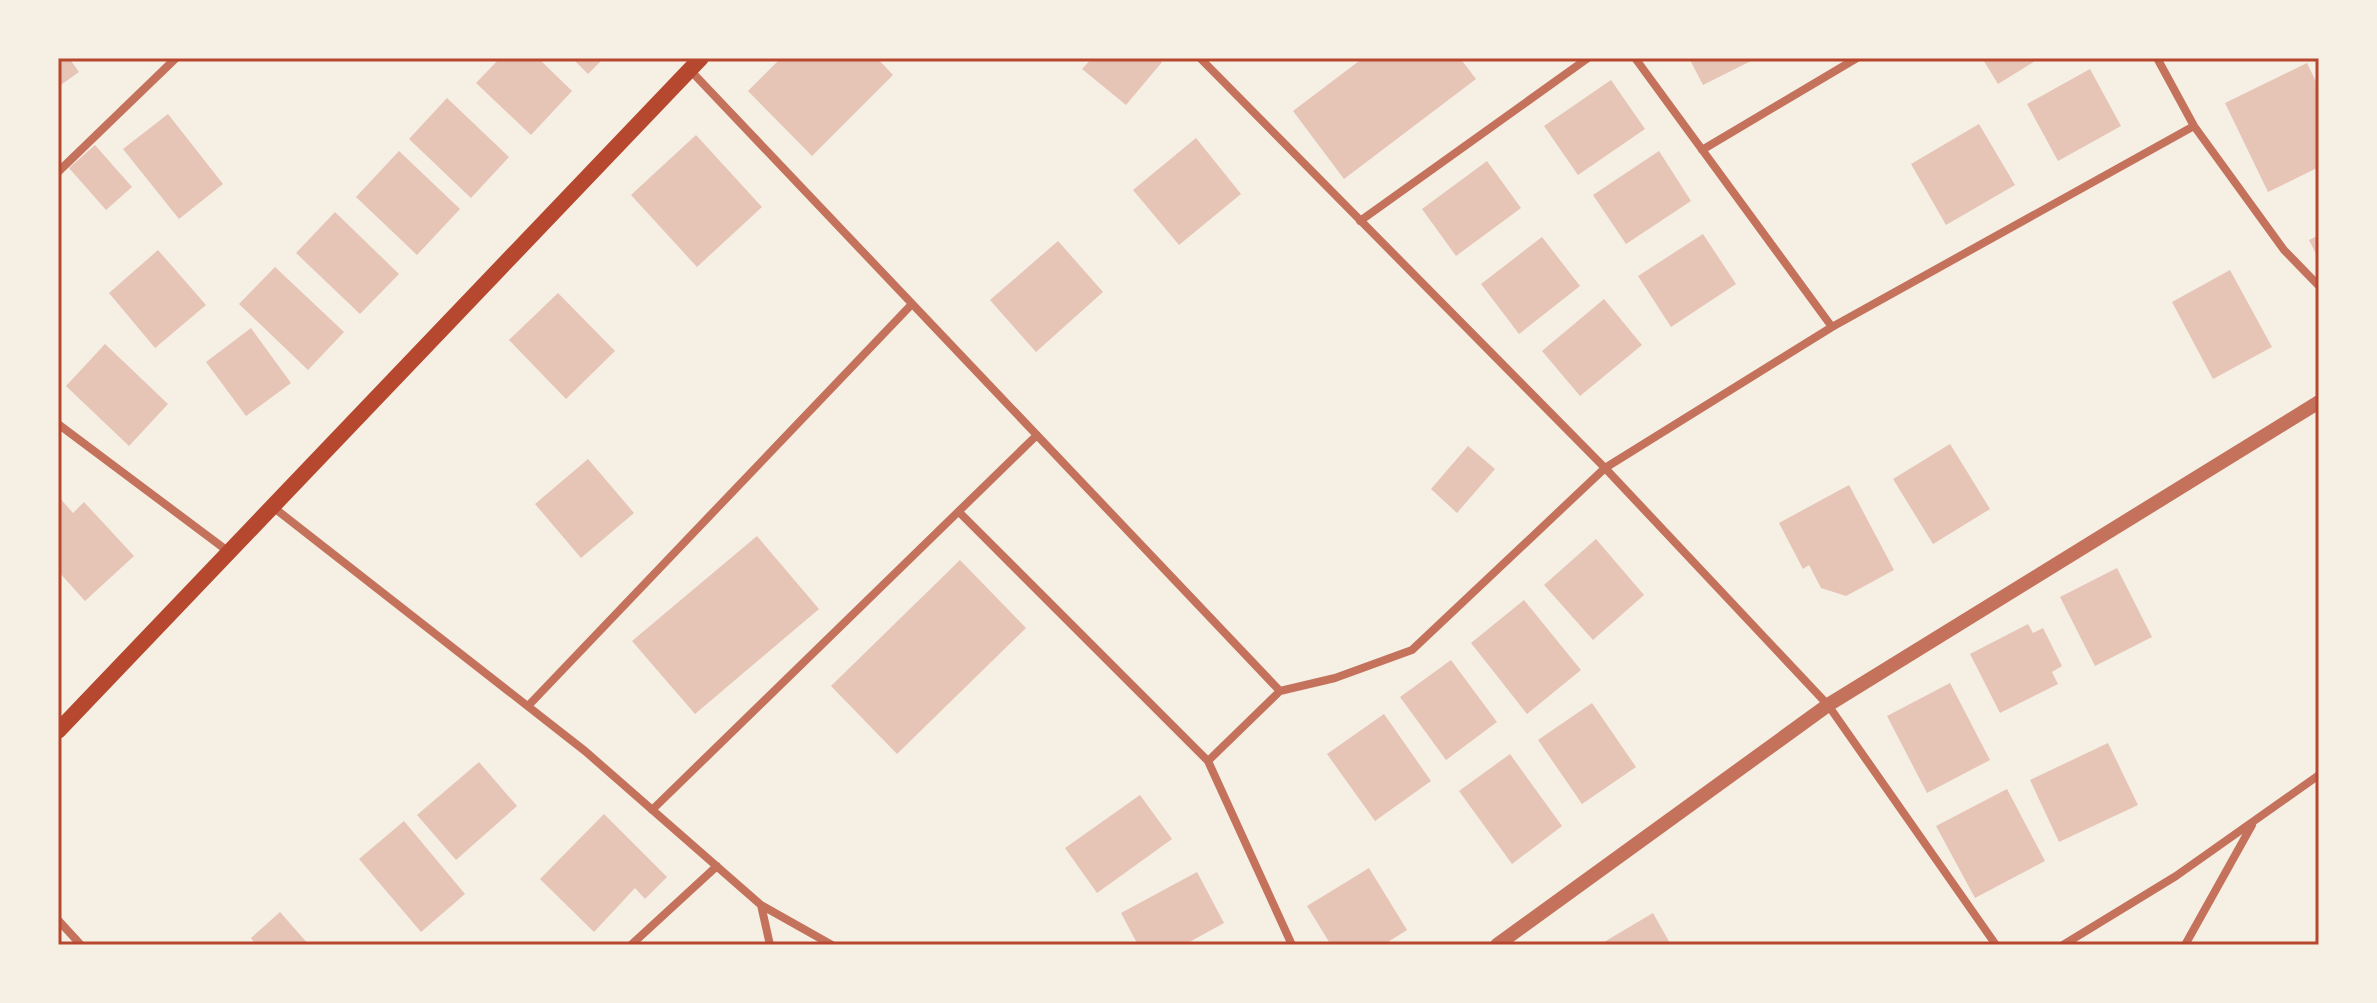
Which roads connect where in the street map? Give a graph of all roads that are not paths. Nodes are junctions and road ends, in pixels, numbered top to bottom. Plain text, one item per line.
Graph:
1 (176, 58) edge
2 (1200, 58) edge
3 (1588, 58) edge
4 (1635, 58) edge
5 (1857, 58) edge
6 (2157, 58) edge
7 (696, 64) edge
8 (2194, 126) junction
9 (1702, 150) junction
10 (58, 172) edge
11 (1360, 221) junction
12 (2319, 286) edge
13 (912, 304) junction
14 (1832, 327) junction
15 (2319, 402) edge
16 (58, 424) edge
17 (1037, 435) junction
18 (1605, 468) junction
19 (272, 506) junction
20 (959, 512) junction
21 (229, 552) junction
22 (1280, 691) junction
23 (1828, 705) junction
24 (528, 706) junction
25 (58, 731) edge
26 (1208, 761) junction
27 (2319, 775) edge
28 (652, 810) junction
29 (2254, 820) junction
30 (717, 866) junction
31 (761, 905) junction
32 (58, 920) edge
33 (81, 945) edge
34 (631, 945) edge
35 (770, 945) edge
36 (832, 945) edge
37 (1292, 945) edge
38 (1497, 945) edge
39 (1996, 945) edge
40 (2063, 945) edge
41 (2185, 945) edge

1 - 10 street
2 - 11 street
3 - 11 street
4 - 9 street
5 - 9 street
6 - 8 street
7 - 13 street
7 - 19 main road
8 - 12 street
8 - 14 street
9 - 14 street
11 - 18 street
13 - 17 street
13 - 24 street
14 - 18 street
15 - 23 street
16 - 21 street
17 - 20 street
17 - 22 street
18 - 22 street
18 - 23 street
19 - 21 main road
19 - 24 street
20 - 26 street
20 - 28 street
21 - 25 main road
22 - 26 street
23 - 38 street
23 - 39 street
24 - 28 street
26 - 37 street
27 - 29 street
28 - 30 street
29 - 40 street
29 - 41 street
30 - 31 street
30 - 34 street
31 - 35 street
31 - 36 street
32 - 33 street

